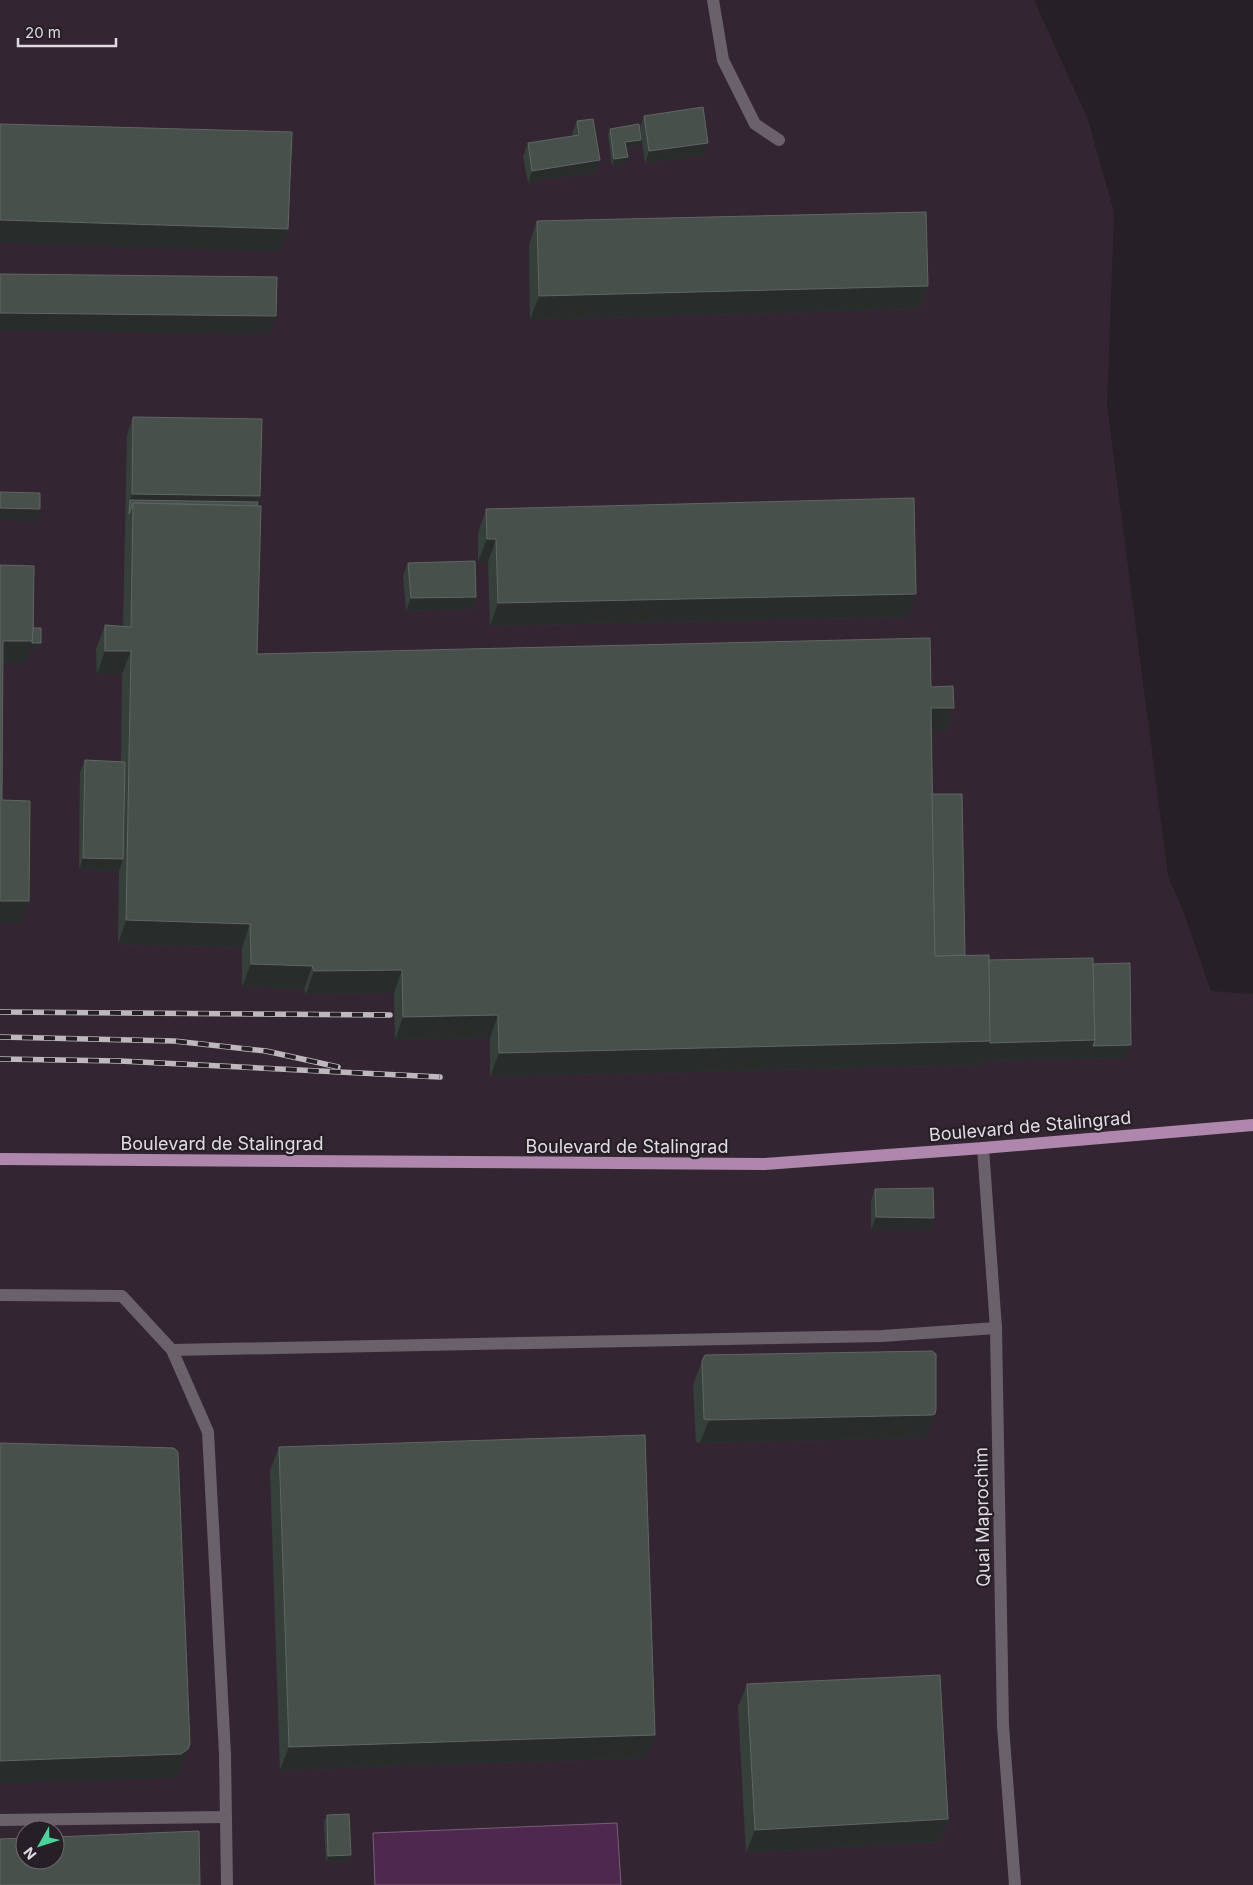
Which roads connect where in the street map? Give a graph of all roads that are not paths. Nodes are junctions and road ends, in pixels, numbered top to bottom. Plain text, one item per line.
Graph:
1 (713, 0) edge
2 (779, 140) dead end
3 (1253, 1125) edge
4 (983, 1148) junction
5 (0, 1159) edge
6 (0, 1295) edge
7 (996, 1328) junction
8 (172, 1350) junction
9 (226, 1817) junction
10 (0, 1820) edge
11 (227, 1885) edge
12 (1015, 1885) edge

1 - 2 lane
3 - 4 main road, Boulevard de Stalingrad
4 - 5 main road, Boulevard de Stalingrad
4 - 7 lane, Quai Maprochim
6 - 8 lane
7 - 8 lane
7 - 12 lane, Quai Maprochim
8 - 9 lane
9 - 10 lane
9 - 11 lane

